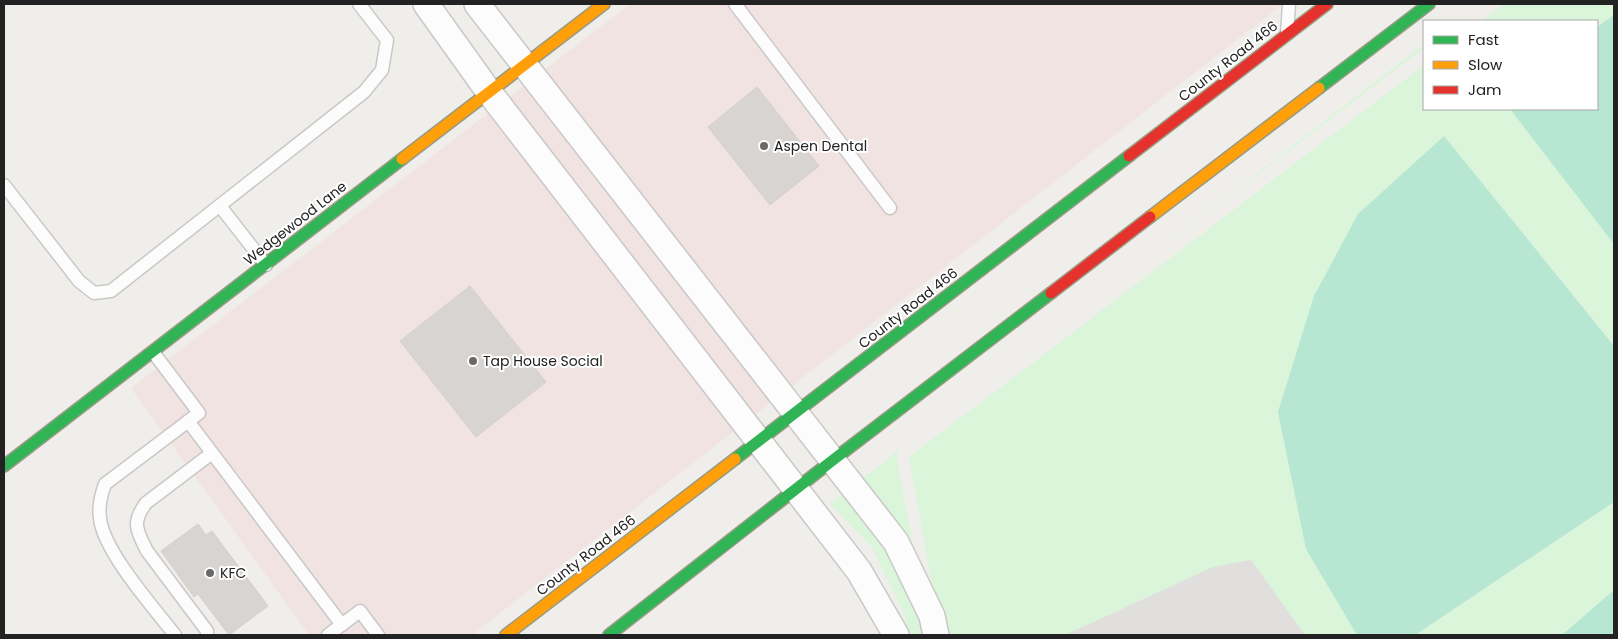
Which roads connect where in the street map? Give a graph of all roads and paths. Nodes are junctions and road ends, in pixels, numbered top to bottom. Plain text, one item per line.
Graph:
1 (359, 4) edge
2 (426, 4) edge
3 (477, 4) edge
4 (604, 4) edge
5 (735, 4) edge
6 (1290, 4) edge
7 (1327, 4) edge
8 (1429, 4) edge
9 (1287, 34) junction
10 (524, 65) junction
11 (489, 92) junction
12 (4, 185) edge
13 (220, 206) junction
14 (890, 208) dead end
15 (266, 265) junction
16 (153, 352) junction
17 (797, 412) junction
18 (188, 421) junction
19 (759, 441) junction
20 (212, 453) junction
21 (833, 460) junction
22 (4, 466) edge
23 (796, 489) junction
24 (342, 625) junction
25 (175, 635) edge
26 (207, 635) edge
27 (328, 635) edge
28 (378, 635) edge
29 (506, 635) edge
30 (609, 635) edge
31 (896, 635) edge
32 (936, 635) edge

1 - 13 lane
2 - 11 street
3 - 10 street
4 - 10 main road, Wedgewood Lane
5 - 14 lane
6 - 9 lane
7 - 9 main road, County Road 466
8 - 21 main road
9 - 17 main road, County Road 466
10 - 11 main road, Wedgewood Lane
10 - 17 street
11 - 15 main road, Wedgewood Lane
11 - 19 street
12 - 13 lane
13 - 15 lane
15 - 16 main road, Wedgewood Lane
16 - 18 lane
16 - 22 main road, Wedgewood Lane
17 - 19 main road, County Road 466
17 - 21 street
18 - 20 lane
18 - 25 lane
19 - 23 street
19 - 29 main road, County Road 466
20 - 24 lane
20 - 26 lane
21 - 23 main road
21 - 32 street
23 - 30 main road
23 - 31 street
24 - 27 lane
24 - 28 lane

